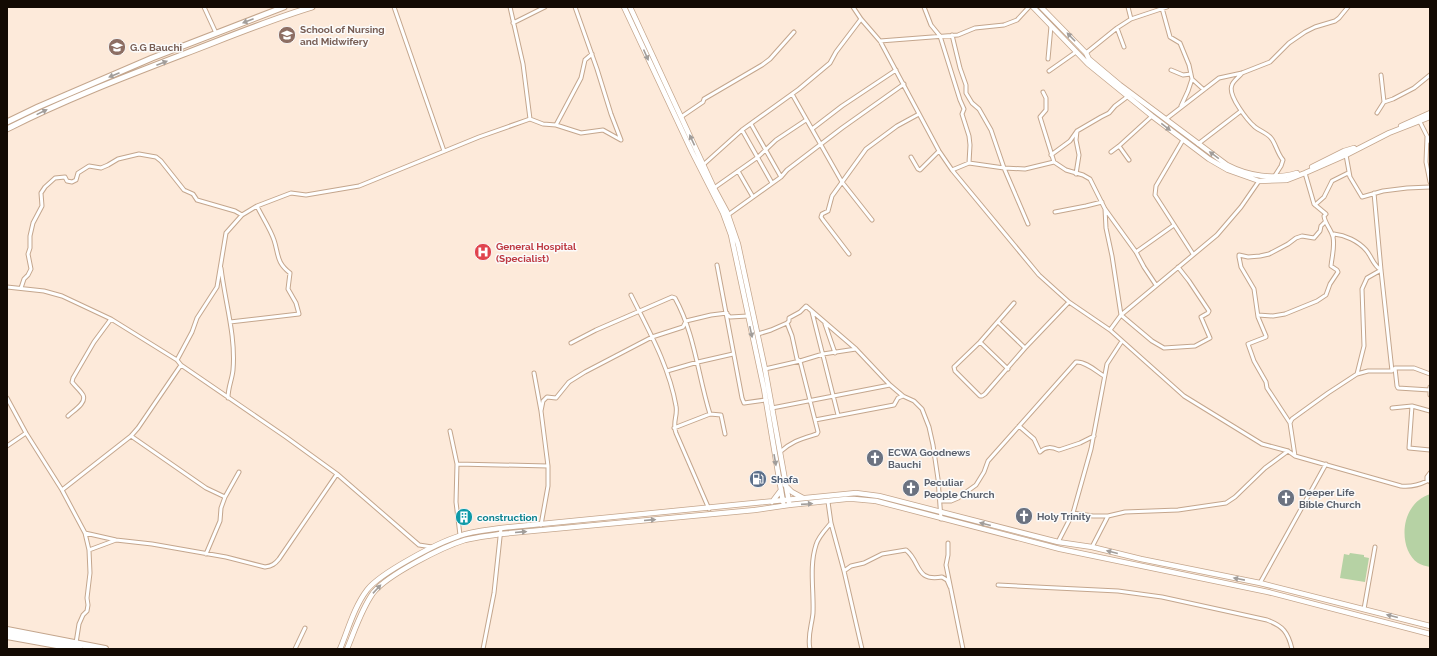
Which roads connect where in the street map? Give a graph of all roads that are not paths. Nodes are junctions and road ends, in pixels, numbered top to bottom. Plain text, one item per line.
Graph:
1 (204, 7) edge
2 (283, 7) edge
3 (312, 7) edge
4 (394, 7) edge
5 (510, 7) edge
6 (545, 7) edge
7 (575, 7) edge
8 (624, 7) edge
9 (630, 7) edge
10 (853, 7) edge
11 (924, 7) edge
12 (1029, 7) edge
13 (1033, 7) edge
14 (1041, 7) edge
15 (1128, 7) edge
16 (1167, 7) edge
17 (1348, 7) edge
18 (1162, 8) junction
19 (285, 15) junction
20 (861, 19) junction
21 (1131, 19) junction
22 (513, 23) junction
23 (1051, 26) junction
24 (1117, 28) junction
25 (794, 32) dead end
26 (216, 33) junction
27 (952, 35) junction
28 (940, 36) junction
29 (880, 41) junction
30 (1124, 47) dead end
31 (1076, 52) junction
32 (1086, 53) junction
33 (592, 54) junction
34 (1048, 59) dead end
35 (896, 70) junction
36 (1171, 70) dead end
37 (1050, 71) dead end
38 (1242, 73) junction
39 (1191, 74) junction
40 (1382, 75) dead end
41 (1430, 76) edge
42 (1192, 79) junction
43 (904, 84) junction
44 (1203, 90) junction
45 (1043, 92) dead end
46 (792, 94) junction
47 (1127, 97) junction
48 (1384, 102) junction
49 (1180, 107) junction
50 (1241, 111) junction
51 (1377, 113) dead end
52 (1430, 113) edge
53 (920, 114) junction
54 (1152, 116) junction
55 (681, 117) junction
56 (1430, 117) edge
57 (530, 119) junction
58 (1166, 119) junction
59 (806, 120) junction
60 (7, 122) edge
61 (1420, 122) junction
62 (556, 124) junction
63 (752, 124) junction
64 (7, 129) edge
65 (812, 129) junction
66 (742, 130) junction
67 (1077, 131) junction
68 (1427, 137) junction
69 (1183, 140) junction
70 (1430, 142) edge
71 (1198, 144) junction
72 (820, 145) junction
73 (1119, 146) junction
74 (766, 150) junction
75 (444, 151) junction
76 (939, 151) junction
77 (1111, 152) dead end
78 (1052, 155) junction
79 (1346, 155) junction
80 (758, 157) junction
81 (911, 157) dead end
82 (1129, 160) dead end
83 (1054, 162) junction
84 (969, 163) junction
85 (703, 165) junction
86 (1004, 168) junction
87 (952, 170) junction
88 (738, 171) junction
89 (1076, 174) junction
90 (1305, 174) junction
91 (781, 177) junction
92 (1274, 177) junction
93 (1350, 177) junction
94 (1259, 181) junction
95 (842, 182) junction
96 (1430, 182) edge
97 (772, 183) junction
98 (1430, 187) edge
99 (714, 188) junction
100 (1374, 193) junction
101 (753, 197) junction
102 (1102, 202) junction
103 (1315, 205) junction
104 (257, 206) junction
105 (1105, 209) junction
106 (1055, 212) dead end
107 (242, 215) junction
108 (728, 215) junction
109 (872, 220) dead end
110 (1325, 222) junction
111 (1028, 224) dead end
112 (1174, 225) junction
113 (1333, 236) junction
114 (1136, 252) junction
115 (849, 254) dead end
116 (1193, 254) junction
117 (221, 265) junction
118 (717, 265) dead end
119 (1178, 267) junction
120 (1381, 270) junction
121 (1156, 285) junction
122 (7, 287) edge
123 (21, 288) junction
124 (630, 295) dead end
125 (1069, 302) junction
126 (1014, 303) dead end
127 (639, 311) junction
128 (812, 311) junction
129 (727, 313) junction
130 (1121, 315) junction
131 (1258, 315) junction
132 (748, 316) junction
133 (111, 319) junction
134 (686, 321) junction
135 (230, 322) junction
136 (998, 322) junction
137 (787, 323) junction
138 (825, 323) junction
139 (1110, 330) junction
140 (758, 334) junction
141 (652, 337) junction
142 (1122, 341) junction
143 (980, 342) junction
144 (571, 343) dead end
145 (1025, 348) junction
146 (856, 349) junction
147 (835, 353) junction
148 (733, 354) junction
149 (823, 354) junction
150 (177, 360) junction
151 (800, 361) junction
152 (698, 362) junction
153 (181, 365) junction
154 (1395, 368) junction
155 (765, 369) junction
156 (1008, 369) junction
157 (667, 371) junction
158 (1392, 371) junction
159 (534, 374) dead end
160 (1357, 374) junction
161 (1430, 374) edge
162 (1104, 376) junction
163 (890, 385) junction
164 (1430, 387) edge
165 (1430, 390) edge
166 (1430, 394) edge
167 (833, 395) junction
168 (903, 396) junction
169 (7, 398) edge
170 (228, 398) junction
171 (766, 400) junction
172 (810, 400) junction
173 (1412, 406) junction
174 (772, 408) junction
175 (1392, 408) dead end
176 (541, 411) junction
177 (1430, 411) edge
178 (710, 414) junction
179 (838, 415) junction
180 (68, 416) dead end
181 (815, 420) junction
182 (1290, 422) junction
183 (1019, 426) junction
184 (674, 428) junction
185 (450, 431) dead end
186 (26, 433) junction
187 (724, 434) dead end
188 (131, 436) junction
189 (1094, 436) junction
190 (7, 446) edge
191 (1430, 450) edge
192 (1288, 451) junction
193 (780, 452) junction
194 (1295, 456) junction
195 (457, 464) junction
196 (1326, 464) junction
197 (548, 466) junction
198 (239, 472) dead end
199 (337, 474) junction
200 (1429, 474) edge
201 (1430, 482) edge
202 (1422, 484) junction
203 (785, 485) junction
204 (62, 490) junction
205 (781, 490) junction
206 (225, 497) junction
207 (803, 498) junction
208 (940, 501) junction
209 (772, 502) junction
210 (789, 502) junction
211 (828, 502) junction
212 (783, 503) junction
213 (709, 509) junction
214 (942, 513) junction
215 (1073, 513) junction
216 (1108, 516) junction
217 (941, 519) junction
218 (831, 523) junction
219 (540, 525) junction
220 (501, 528) junction
221 (85, 533) junction
222 (501, 534) junction
223 (460, 535) junction
224 (116, 540) junction
225 (1058, 542) junction
226 (948, 543) dead end
227 (419, 545) junction
228 (433, 547) junction
229 (1092, 547) junction
230 (1375, 547) dead end
231 (89, 550) junction
232 (206, 554) junction
233 (418, 556) junction
234 (844, 570) junction
235 (1260, 583) junction
236 (998, 585) dead end
237 (950, 587) junction
238 (1257, 589) junction
239 (358, 608) junction
240 (1364, 609) junction
241 (363, 610) junction
242 (1430, 626) edge
243 (305, 628) dead end
244 (7, 630) edge
245 (1430, 634) edge
246 (7, 636) edge
247 (77, 646) edge
248 (105, 649) edge
249 (295, 649) edge
250 (340, 649) edge
251 (348, 649) edge
252 (484, 649) edge
253 (810, 649) edge
254 (862, 649) edge
255 (963, 649) edge
256 (1292, 649) edge

1 - 26 street
2 - 19 street
2 -> 26 main road
3 - 19 main road
4 - 75 street
5 - 22 street
6 - 22 street
7 - 33 street
8 -> 132 street
9 - 55 street
10 - 20 street
11 - 28 street
12 - 27 street
13 - 23 street
32 -> 14 street
15 - 21 street
16 - 18 street
17 - 38 street
18 - 21 street
18 - 39 street
64 -> 19 main road
20 - 29 street
20 - 46 street
21 - 24 street
22 - 57 street
23 - 31 street
23 - 34 street
24 - 30 street
24 - 32 street
25 - 55 street
26 -> 60 main road
27 - 28 street
27 - 86 street
28 - 29 street
28 - 84 street
29 - 35 street
31 - 37 street
31 - 47 street
32 - 58 street
33 - 62 street
33 - 62 street
35 - 43 street
35 - 65 street
36 - 39 street
38 - 44 street
38 - 50 street
39 - 42 street
40 - 48 street
41 - 48 street
42 - 44 street
42 - 49 street
43 - 53 street
43 - 72 street
44 - 49 street
45 - 78 street
46 - 59 street
46 - 63 street
47 - 54 street
47 - 67 street
48 - 51 street
49 - 58 street
50 - 71 street
50 - 92 street
52 - 92 street
53 - 76 street
53 - 95 street
54 -> 69 street
54 - 73 street
85 -> 55 street
56 - 61 street
57 - 62 street
57 - 75 street
58 - 71 street
59 - 65 street
59 - 74 street
61 - 68 street
61 - 79 street
63 - 66 street
63 - 74 street
65 - 72 street
66 - 80 street
66 - 85 street
67 - 78 street
67 - 89 street
68 - 70 street
68 - 96 street
69 - 94 street
69 - 112 street
92 -> 71 street
72 - 91 street
72 - 95 street
73 - 77 street
73 - 82 street
74 - 80 street
74 - 91 street
75 - 104 street
76 - 81 street
76 - 87 street
78 - 83 street
79 - 90 street
79 - 93 street
80 - 88 street
80 - 97 street
83 - 86 street
83 - 89 street
84 - 86 street
84 - 87 street
85 - 99 street
86 - 111 street
87 - 125 street
88 - 99 street
88 - 101 street
89 - 102 street
90 - 94 street
90 - 103 street
91 - 97 street
93 - 100 street
93 - 103 street
94 - 116 street
95 - 109 street
95 - 115 street
97 - 101 street
98 - 100 street
99 - 108 street
100 - 120 street
101 - 108 street
102 - 105 street
102 - 106 street
103 - 110 street
104 - 107 street
104 - 135 street
105 - 114 street
105 - 130 street
107 - 117 street
107 - 123 street
108 - 140 street
110 - 113 street
110 - 131 street
112 - 114 street
112 - 116 street
113 - 120 street
113 - 131 street
114 - 121 street
116 - 119 street
117 - 135 street
117 - 150 street
118 - 129 street
119 - 121 street
119 - 130 street
120 - 158 street
120 - 160 street
121 - 130 street
122 - 123 street
123 - 133 street
124 - 127 street
125 - 139 street
125 - 145 street
126 - 136 street
127 - 134 street
127 - 141 street
127 - 144 street
128 - 137 street
128 - 138 street
128 - 149 street
129 - 132 street
129 - 134 street
129 - 148 street
130 - 139 street
131 - 182 street
132 -> 171 street
133 - 150 street
133 - 180 street
134 - 141 street
134 - 152 street
135 - 170 street
136 - 143 street
136 - 145 street
137 - 140 street
137 - 151 street
138 - 146 street
138 - 147 street
139 - 142 street
140 - 155 street
141 - 157 street
141 - 176 street
142 - 162 street
142 - 192 street
143 - 156 street
143 - 156 street
145 - 156 street
146 - 147 street
146 - 163 street
147 - 149 street
148 - 152 street
148 - 171 street
149 - 151 street
149 - 167 street
150 - 153 street
151 - 155 street
151 - 172 street
152 - 157 street
152 - 178 street
153 - 170 street
153 - 188 street
154 - 158 street
154 - 161 street
154 - 165 street
155 - 174 street
157 - 184 street
158 - 160 street
159 - 176 street
160 - 182 street
162 - 183 street
162 - 189 street
163 - 167 street
163 - 168 street
164 - 165 street
165 - 166 street
167 - 172 street
167 - 179 street
168 - 179 street
168 - 208 street
169 - 186 street
170 - 199 street
171 -> 205 street
172 - 174 street
172 - 181 street
173 - 175 street
173 - 177 street
173 - 191 street
174 - 193 street
176 - 197 street
178 - 184 street
178 - 187 street
179 - 181 street
181 - 193 street
182 - 194 street
183 - 189 street
183 - 208 street
184 - 213 street
185 - 195 street
186 - 190 street
186 - 204 street
188 - 204 street
188 - 206 street
189 - 215 street
192 - 194 street
192 - 216 street
193 - 203 street
194 - 196 street
195 - 197 street
195 - 223 street
196 - 202 street
196 - 235 street
197 - 219 street
198 - 206 street
199 - 227 street
199 - 232 street
200 - 201 street
200 - 202 street
201 - 202 street
203 - 207 street
203 - 210 street
204 - 221 street
205 - 209 street
205 - 212 street
206 - 232 street
207 - 210 street
207 - 214 street
208 - 214 street
209 - 212 street
209 - 213 street
210 -> 211 street
210 - 212 street
211 - 217 street
211 - 218 street
222 -> 212 street
213 - 219 street
214 - 217 street
225 -> 214 street
215 - 216 street
215 - 225 street
216 - 229 street
217 - 238 street
218 - 234 street
218 - 253 street
219 - 220 street
220 - 222 street
220 - 223 street
221 - 224 street
221 - 231 street
241 -> 222 street
222 - 252 street
223 - 228 street
224 - 231 street
224 - 232 street
225 - 229 street
226 - 237 street
227 - 228 street
227 - 233 street
228 - 233 street
235 -> 229 street
230 - 240 street
231 - 247 street
233 - 239 street
234 - 237 street
234 - 254 street
235 - 238 street
235 - 240 street
236 - 256 street
237 - 255 street
238 - 245 street
239 - 241 street
239 - 250 street
242 -> 240 street
241 - 251 street
243 - 249 street
244 - 247 highway
246 - 247 highway
247 - 248 highway

